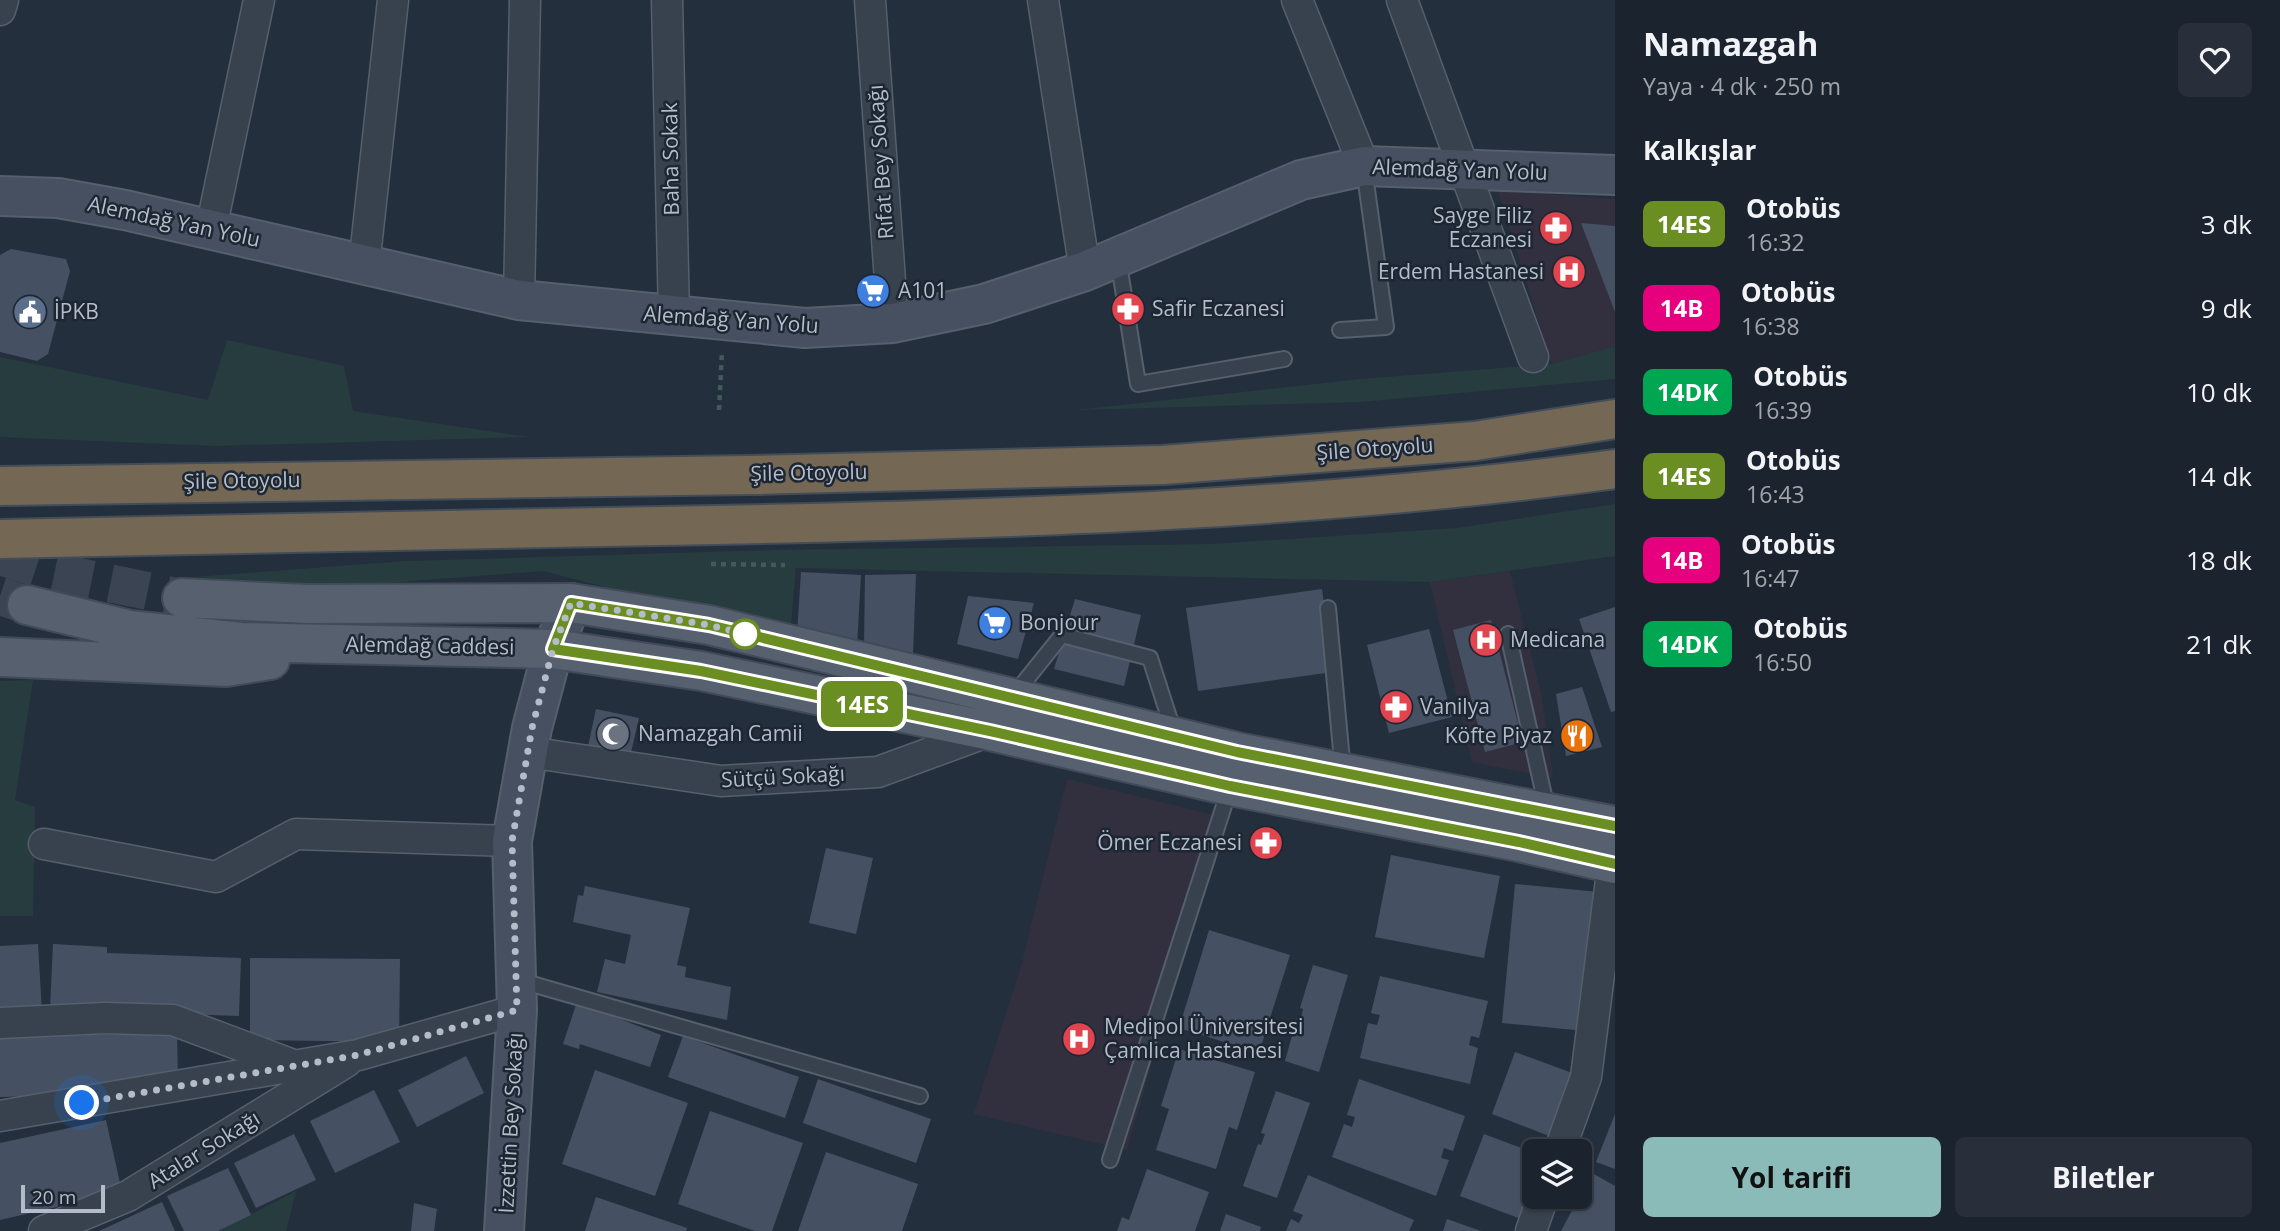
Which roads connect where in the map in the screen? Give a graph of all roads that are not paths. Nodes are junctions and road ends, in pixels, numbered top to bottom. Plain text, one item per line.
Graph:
1 (3, 0) edge
2 (259, 0) edge
3 (393, 0) edge
4 (525, 0) edge
5 (667, 0) edge
6 (870, 0) edge
7 (1043, 0) edge
8 (1297, 0) edge
9 (1402, 0) edge
10 (0, 10) edge
11 (1364, 166) junction
12 (1466, 169) junction
13 (1615, 175) edge
14 (0, 196) edge
15 (211, 229) junction
16 (1101, 264) junction
17 (363, 266) junction
18 (519, 300) junction
19 (674, 317) junction
20 (893, 323) junction
21 (1340, 330) dead end
22 (1533, 357) dead end
23 (1284, 359) dead end
24 (1615, 419) edge
25 (0, 464) edge
26 (1615, 469) edge
27 (312, 479) junction
28 (0, 486) edge
29 (0, 539) edge
30 (182, 598) tunnel mouth
31 (571, 603) junction
32 (27, 605) tunnel mouth
33 (1328, 608) dead end
34 (1508, 634) dead end
35 (383, 645) junction
36 (553, 649) junction
37 (0, 657) edge
38 (1012, 698) junction
39 (990, 731) junction
40 (1176, 737) junction
41 (527, 752) junction
42 (1343, 773) junction
43 (1230, 786) junction
44 (1548, 813) junction
45 (1611, 826) edge
46 (512, 841) junction
47 (44, 844) dead end
48 (1614, 864) edge
49 (1608, 965) edge
50 (517, 995) junction
51 (0, 1023) edge
52 (358, 1055) junction
53 (293, 1065) junction
54 (920, 1096) dead end
55 (0, 1116) edge
56 (1564, 1139) edge
57 (1110, 1160) dead end
58 (1539, 1209) edge
59 (44, 1231) edge
60 (504, 1231) edge
61 (1531, 1231) edge

1 - 10 street
2 - 15 street
3 - 17 street
4 - 18 street
5 - 19 street, Baha Sokak
6 - 20 street, Rıfat Bey Sokağı
7 - 16 street
8 - 11 street
9 - 12 street
11 - 12 street, Alemdağ Yan Yolu
11 - 16 street, Alemdağ Yan Yolu
11 - 21 lane
12 - 13 street, Alemdağ Yan Yolu
12 - 22 street
14 - 15 street, Alemdağ Yan Yolu
15 - 17 street, Alemdağ Yan Yolu
16 - 20 street, Alemdağ Yan Yolu
16 - 23 lane
17 - 18 street, Alemdağ Yan Yolu
18 - 19 street, Alemdağ Yan Yolu
19 - 20 street, Alemdağ Yan Yolu
24 - 27 highway, Şile Otoyolu
25 - 27 highway
26 - 29 highway
27 - 28 highway, Şile Otoyolu
30 - 31 main road, Alemdağ Caddesi
31 - 36 street, İzzettin Bey Sokağı
31 - 38 main road, Alemdağ Caddesi
32 - 35 main road, Alemdağ Caddesi
33 - 42 lane
34 - 44 lane
35 - 36 main road, Alemdağ Caddesi
35 - 37 main road
36 - 39 main road, Alemdağ Caddesi
36 - 41 street, İzzettin Bey Sokağı
38 - 40 main road, Alemdağ Caddesi
38 - 40 lane
39 - 41 street, Sütçü Sokağı
39 - 43 main road, Alemdağ Caddesi
40 - 42 main road, Alemdağ Caddesi
41 - 46 street, İzzettin Bey Sokağı
42 - 44 main road, Alemdağ Caddesi
43 - 48 main road, Alemdağ Caddesi
43 - 57 lane
44 - 45 main road, Alemdağ Caddesi
45 - 48 street
46 - 47 street
46 - 50 street, İzzettin Bey Sokağı
48 - 49 street
49 - 56 street
50 - 52 street
50 - 54 lane
50 - 60 street, İzzettin Bey Sokağı
51 - 53 street
52 - 53 street
52 - 59 street, Atalar Sokağı
53 - 55 street
58 - 61 street

